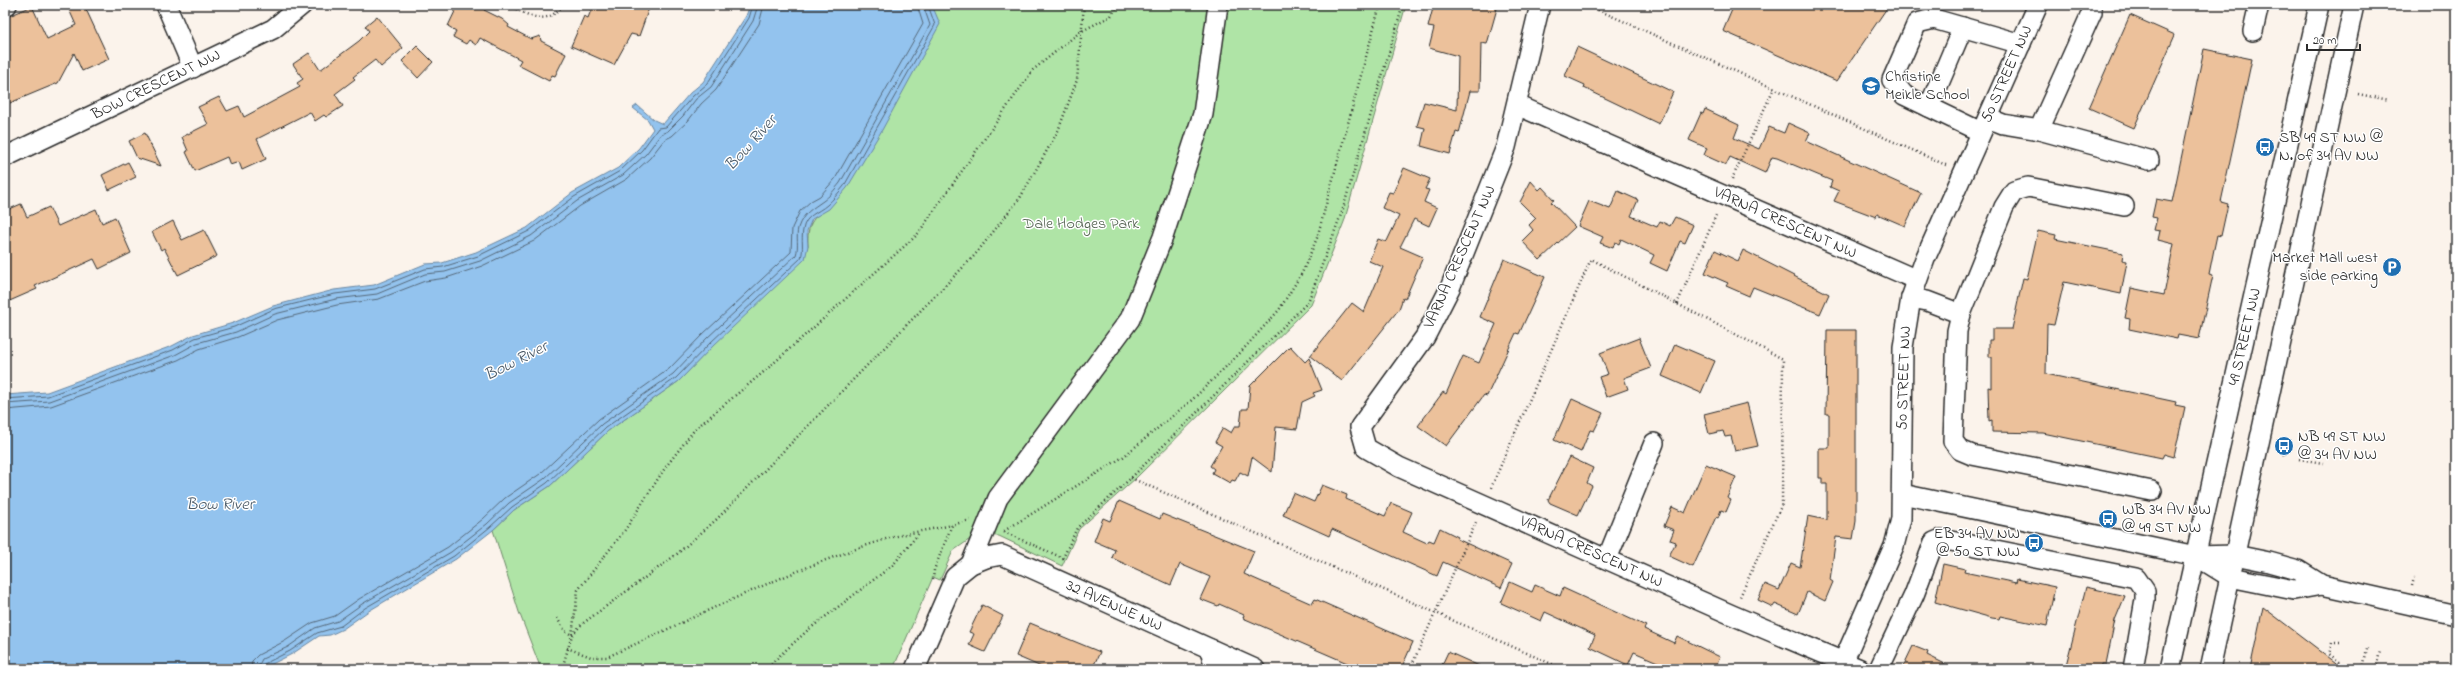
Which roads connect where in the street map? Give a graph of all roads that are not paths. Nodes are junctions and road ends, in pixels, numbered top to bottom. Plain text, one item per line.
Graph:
1 (166, 5) edge
2 (302, 5) edge
3 (1218, 5) edge
4 (1540, 5) edge
5 (2038, 5) edge
6 (2259, 5) edge
7 (2320, 5) edge
8 (2354, 5) edge
9 (2092, 12) dead end
10 (1963, 27) junction
11 (2253, 31) dead end
12 (2021, 44) junction
13 (193, 68) junction
14 (1517, 105) junction
15 (1929, 107) junction
16 (1984, 125) junction
17 (2039, 130) junction
18 (5, 157) edge
19 (2149, 160) dead end
20 (2124, 206) dead end
21 (1917, 280) junction
22 (1911, 298) junction
23 (1962, 314) junction
24 (1654, 443) dead end
25 (2152, 492) dead end
26 (1902, 494) junction
27 (2235, 555) junction
28 (2196, 556) junction
29 (1608, 559) junction
30 (971, 564) junction
31 (2230, 577) junction
32 (2322, 585) junction
33 (2456, 615) edge
34 (1210, 649) junction
35 (1848, 667) edge
36 (915, 669) edge
37 (1215, 669) edge
38 (1255, 669) edge
39 (1880, 669) edge
40 (2133, 669) edge
41 (2170, 669) edge
42 (2210, 669) edge

1 - 13 street
2 - 13 street, BOW CRESCENT NW
3 - 30 street
4 - 14 street
5 - 12 street, 50 STREET NW
6 - 11 street
7 - 28 street, 49 STREET NW
8 - 27 street
9 - 17 street
10 - 12 street
10 - 15 street
10 - 15 street
12 - 16 street, 50 STREET NW
13 - 18 street, BOW CRESCENT NW
14 - 21 street, VARNA CRESCENT NW
14 - 29 street, VARNA CRESCENT NW
15 - 16 street
16 - 17 street
16 - 21 street, 50 STREET NW
17 - 19 street
20 - 23 street
21 - 22 street, 50 STREET NW
22 - 23 street
22 - 26 street, 50 STREET NW
23 - 25 street
24 - 29 street
26 - 28 street
26 - 35 street, 50 STREET NW
27 - 28 street
27 - 31 street
27 - 32 street
28 - 31 street
28 - 41 street, 49 STREET NW
29 - 35 street, VARNA CRESCENT NW
30 - 34 street, 32 AVENUE NW
30 - 36 street
31 - 32 street
31 - 42 street
32 - 33 street
34 - 37 street
34 - 38 street, 32 AVENUE NW
39 - 40 street

